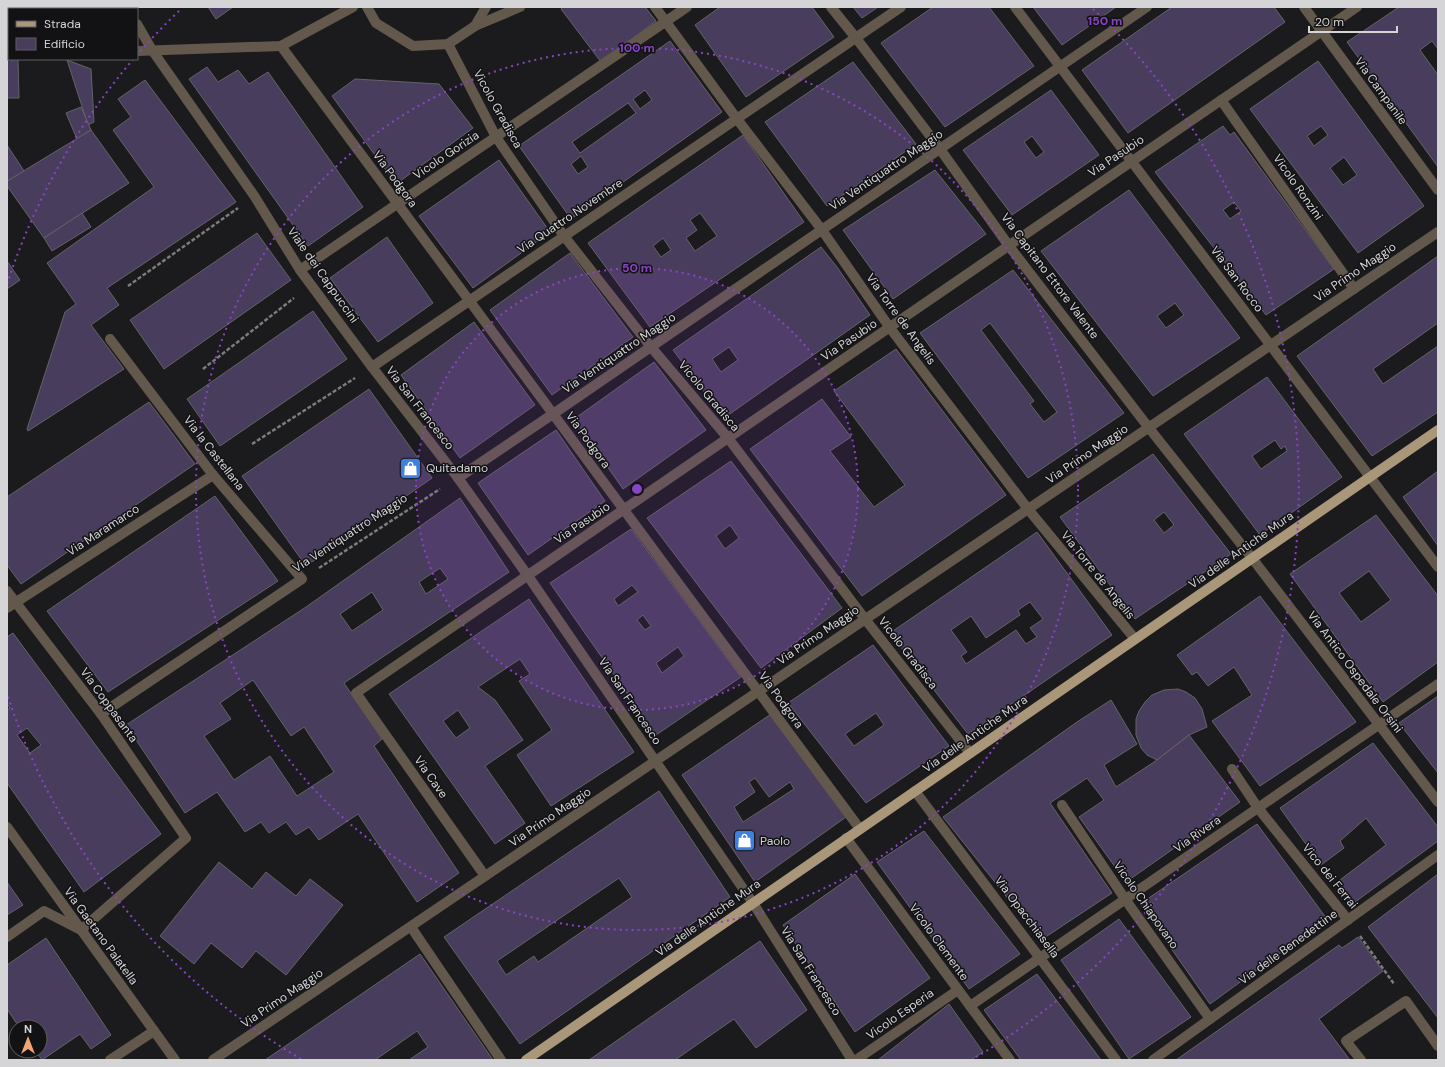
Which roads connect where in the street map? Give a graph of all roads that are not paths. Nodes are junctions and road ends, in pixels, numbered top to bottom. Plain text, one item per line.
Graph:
1 (353, 7) edge
2 (368, 7) edge
3 (486, 7) edge
4 (520, 7) edge
5 (655, 7) edge
6 (687, 7) edge
7 (831, 7) edge
8 (901, 7) edge
9 (1015, 7) edge
10 (1147, 7) edge
11 (1304, 7) edge
12 (1357, 7) edge
13 (665, 22) junction
14 (138, 26) edge
15 (475, 26) junction
16 (1322, 31) junction
17 (856, 38) junction
18 (448, 44) junction
19 (281, 46) junction
20 (152, 50) junction
21 (138, 51) edge
22 (1060, 67) junction
23 (1221, 100) junction
24 (736, 119) junction
25 (496, 137) junction
26 (940, 149) junction
27 (1132, 161) junction
28 (1438, 190) edge
29 (397, 204) junction
30 (822, 230) junction
31 (1438, 232) edge
32 (564, 236) junction
33 (1009, 246) junction
34 (300, 270) junction
35 (1354, 289) junction
36 (470, 301) junction
37 (890, 328) junction
38 (110, 339) dead end
39 (1271, 345) junction
40 (651, 347) junction
41 (372, 367) junction
42 (553, 414) junction
43 (1149, 428) junction
44 (1438, 430) edge
45 (728, 438) junction
46 (214, 475) junction
47 (1370, 477) junction
48 (458, 478) junction
49 (1028, 509) junction
50 (624, 510) junction
51 (1252, 558) junction
52 (1438, 567) edge
53 (528, 576) junction
54 (302, 580) joint
55 (7, 591) edge
56 (16, 602) junction
57 (7, 608) edge
58 (865, 619) junction
59 (1135, 639) junction
60 (1438, 684) edge
61 (759, 691) junction
62 (356, 693) joint
63 (101, 714) junction
64 (1379, 725) junction
65 (970, 753) junction
66 (656, 762) junction
67 (1232, 769) dead end
68 (915, 791) junction
69 (1438, 802) edge
70 (1062, 805) dead end
71 (1258, 808) junction
72 (7, 827) edge
73 (860, 829) junction
74 (846, 838) junction
75 (1438, 855) edge
76 (485, 876) junction
77 (1125, 899) junction
78 (753, 903) junction
79 (1348, 920) junction
80 (411, 927) junction
81 (81, 930) junction
82 (7, 937) edge
83 (1041, 958) junction
84 (958, 990) junction
85 (970, 1006) junction
86 (1210, 1019) junction
87 (154, 1031) junction
88 (1438, 1046) edge
89 (110, 1060) edge
90 (175, 1060) edge
91 (213, 1060) edge
92 (501, 1060) edge
93 (526, 1060) edge
94 (852, 1060) edge
95 (856, 1060) edge
96 (1010, 1060) edge
97 (1116, 1060) edge
98 (1153, 1060) edge
99 (1361, 1060) edge

1 - 19 street
2 - 18 street
3 - 15 street
4 - 15 street
5 - 13 street, Via Torre de Angelis
6 - 13 street, Vicolo Gorizia
7 - 17 street, Via Capitano Ettore Valente
8 - 17 street, Via Quattro Novembre
9 - 22 street, Via San Rocco
10 - 22 street, Via Ventiquattro Maggio
11 - 16 street, Via Campanile
12 - 16 street, Via Pasubio
13 - 24 street, Via Torre de Angelis
13 - 25 street, Vicolo Gorizia
14 - 20 street, Viale dei Cappuccini
15 - 18 street
16 - 23 street, Via Pasubio
16 - 28 street, Via Campanile
17 - 24 street, Via Quattro Novembre
17 - 26 street, Via Capitano Ettore Valente
18 - 25 street, Vicolo Gradisca
19 - 20 street
19 - 29 street, Via Podgora
20 - 21 street
20 - 34 street, Viale dei Cappuccini
22 - 26 street, Via Ventiquattro Maggio
22 - 27 street, Via San Rocco
23 - 27 street, Via Pasubio
23 - 35 street, Vicolo Ronzini
24 - 30 street, Via Torre de Angelis
24 - 32 street, Via Quattro Novembre
25 - 29 street, Vicolo Gorizia
25 - 32 street, Vicolo Gradisca
26 - 30 street, Via Ventiquattro Maggio
26 - 33 street, Via Capitano Ettore Valente
27 - 33 street, Via Pasubio
27 - 39 street, Via San Rocco
29 - 34 street, Vicolo Gorizia
29 - 36 street, Via Podgora
30 - 37 street, Via Torre de Angelis
30 - 40 street, Via Ventiquattro Maggio
31 - 35 street, Via Primo Maggio
32 - 36 street, Via Quattro Novembre
32 - 40 street, Vicolo Gradisca
33 - 37 street, Via Pasubio
33 - 43 street, Via Capitano Ettore Valente
34 - 41 street, Viale dei Cappuccini
35 - 39 street, Via Primo Maggio
36 - 41 street, Via Quattro Novembre
36 - 42 street, Via Podgora
37 - 45 street, Via Pasubio
37 - 49 street, Via Torre de Angelis
38 - 46 street, Via la Castellana
39 - 43 street, Via Primo Maggio
39 - 47 street, Via San Rocco
40 - 42 street, Via Ventiquattro Maggio
40 - 45 street, Vicolo Gradisca
41 - 48 street, Via San Francesco
42 - 48 street, Via Ventiquattro Maggio
42 - 50 street, Via Podgora
43 - 49 street, Via Primo Maggio
43 - 51 street, Via Capitano Ettore Valente
44 - 47 main road, Via delle Antiche Mura
45 - 50 street, Via Pasubio
45 - 58 street, Vicolo Gradisca
46 - 54 street, Via la Castellana
46 - 56 street, Via Maramarco
47 - 51 main road, Via delle Antiche Mura
47 - 52 street, Via San Rocco
48 - 53 street, Via San Francesco
49 - 58 street, Via Primo Maggio
49 - 59 street, Via Torre de Angelis
50 - 53 street, Via Pasubio
50 - 61 street, Via Podgora
51 - 59 main road, Via delle Antiche Mura
51 - 64 street, Via Antico Ospedale Orsini
53 - 62 street, Via Pasubio
53 - 66 street, Via San Francesco
54 - 63 street, Via Ventiquattro Maggio
55 - 56 street, Via Coppasanta
56 - 57 street, Via Maramarco
56 - 63 street, Via Coppasanta
58 - 61 street, Via Primo Maggio
58 - 65 street, Vicolo Gradisca
59 - 65 main road, Via delle Antiche Mura
60 - 64 street, Via Rivera
61 - 66 street, Via Primo Maggio
61 - 73 street, Via Podgora
62 - 76 street, Via Cave
63 - 81 street, Via Coppasanta
64 - 69 street, Via Antico Ospedale Orsini
64 - 71 street, Via Rivera
65 - 68 main road, Via delle Antiche Mura
66 - 76 street, Via Primo Maggio
66 - 78 street, Via San Francesco
67 - 71 street, Vico dei Ferrai
68 - 73 main road, Via delle Antiche Mura
68 - 83 street, Via Opacchiasella
70 - 77 street, Vicolo Chiapovano
71 - 77 street, Via Rivera
71 - 79 street, Vico dei Ferrai
72 - 81 street, Via Gaetano Palatella
73 - 74 main road, Via delle Antiche Mura
74 - 78 main road, Via delle Antiche Mura
74 - 84 street, Vicolo Clemente
75 - 79 street, Via delle Benedettine
76 - 80 street, Via Primo Maggio
77 - 83 street, Via Rivera
77 - 86 street, Vicolo Chiapovano
78 - 93 main road, Via delle Antiche Mura
78 - 94 street, Via San Francesco
79 - 86 street, Via delle Benedettine
80 - 91 street, Via Primo Maggio
80 - 92 street
81 - 82 street
81 - 87 street, Via Gaetano Palatella
83 - 85 street, Via Rivera
83 - 97 street, Via Opacchiasella
84 - 85 street, Vicolo Clemente
84 - 95 street, Vicolo Esperia
85 - 96 street, Vicolo Clemente
86 - 98 street, Via delle Benedettine
87 - 89 street
87 - 90 street, Via Gaetano Palatella
88 - 99 street

